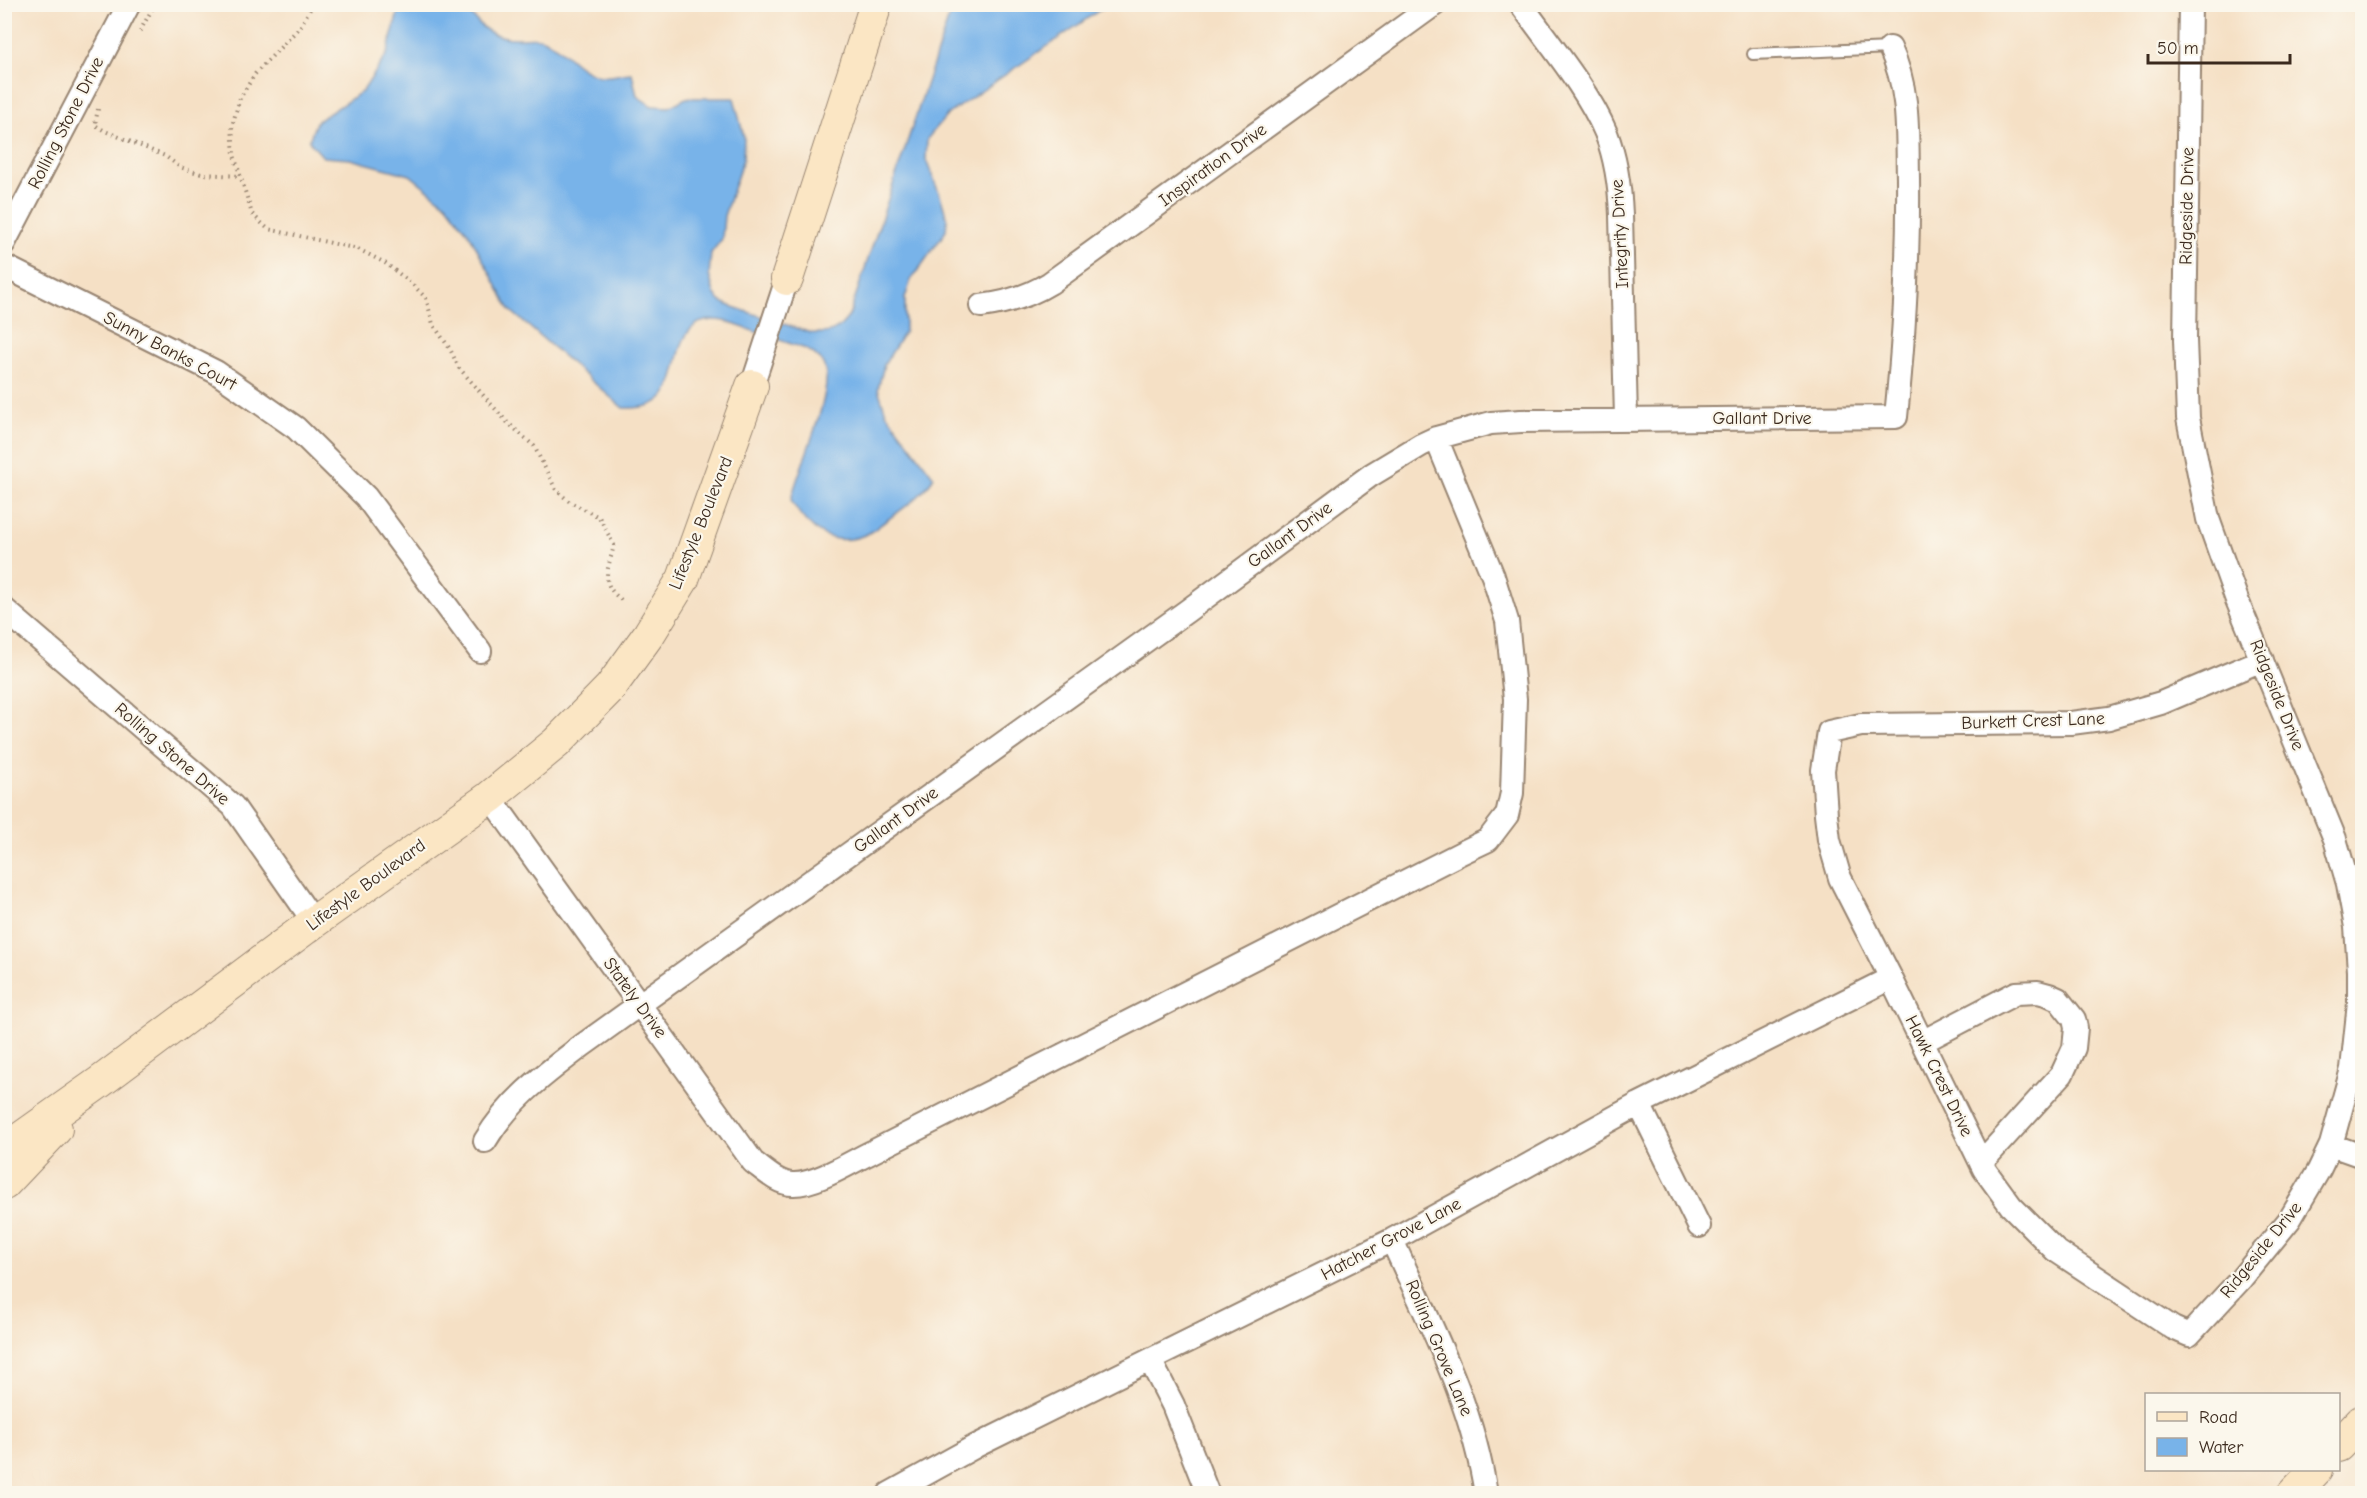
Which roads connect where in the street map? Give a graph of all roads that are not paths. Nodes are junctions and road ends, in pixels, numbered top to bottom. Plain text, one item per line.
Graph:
1 (129, 4) edge
2 (876, 4) edge
3 (1435, 4) edge
4 (1521, 4) edge
5 (2190, 4) edge
6 (1890, 48) joint
7 (1753, 54) dead end
8 (4, 243) edge
9 (4, 266) edge
10 (787, 279) joint
11 (981, 306) dead end
12 (752, 386) joint
13 (1626, 420) junction
14 (1436, 438) junction
15 (4, 609) edge
16 (480, 651) dead end
17 (2262, 660) junction
18 (1829, 732) joint
19 (490, 797) junction
20 (314, 922) junction
21 (1891, 978) junction
22 (640, 1004) junction
23 (1922, 1042) junction
24 (100, 1082) junction
25 (1639, 1104) junction
26 (484, 1141) dead end
27 (2331, 1145) junction
28 (4, 1150) edge
29 (2362, 1156) edge
30 (1981, 1163) junction
31 (4, 1184) edge
32 (1700, 1227) dead end
33 (1392, 1240) junction
34 (2189, 1335) joint
35 (1150, 1360) junction
36 (2362, 1421) edge
37 (2340, 1444) edge
38 (2315, 1471) edge
39 (889, 1494) edge
40 (1208, 1494) edge
41 (1486, 1494) edge
42 (2293, 1494) edge

1 - 8 street, Rolling Stone Drive
2 - 10 street, Lifestyle Boulevard
3 - 11 street, Inspiration Drive
4 - 13 street, Integrity Drive
5 - 17 street, Ridgeside Drive
6 - 7 lane
6 - 13 street, Gallant Drive
9 - 16 street, Sunny Banks Court
10 - 12 street, Lifestyle Boulevard
12 - 19 street, Lifestyle Boulevard
13 - 14 street, Gallant Drive
14 - 22 street, Gallant Drive
14 - 22 street, Stately Drive
15 - 20 street, Rolling Stone Drive
17 - 18 street, Burkett Crest Lane
17 - 27 street, Ridgeside Drive
18 - 21 street, Hawk Crest Drive
19 - 20 street, Lifestyle Boulevard
19 - 22 street, Stately Drive
20 - 24 street, Lifestyle Boulevard
21 - 23 street, Hawk Crest Drive
21 - 25 street, Hatcher Grove Lane
22 - 26 street, Gallant Drive
23 - 30 street, Hawk Crest Drive
23 - 30 street
24 - 28 street, Lifestyle Boulevard
24 - 31 street, Lifestyle Boulevard
25 - 32 street
25 - 33 street, Hatcher Grove Lane
27 - 29 street
27 - 34 street, Ridgeside Drive
30 - 34 street, Hawk Crest Drive
33 - 35 street, Hatcher Grove Lane
33 - 41 street, Rolling Grove Lane
35 - 39 street, Hatcher Grove Lane
35 - 40 street
36 - 37 street
38 - 42 street

